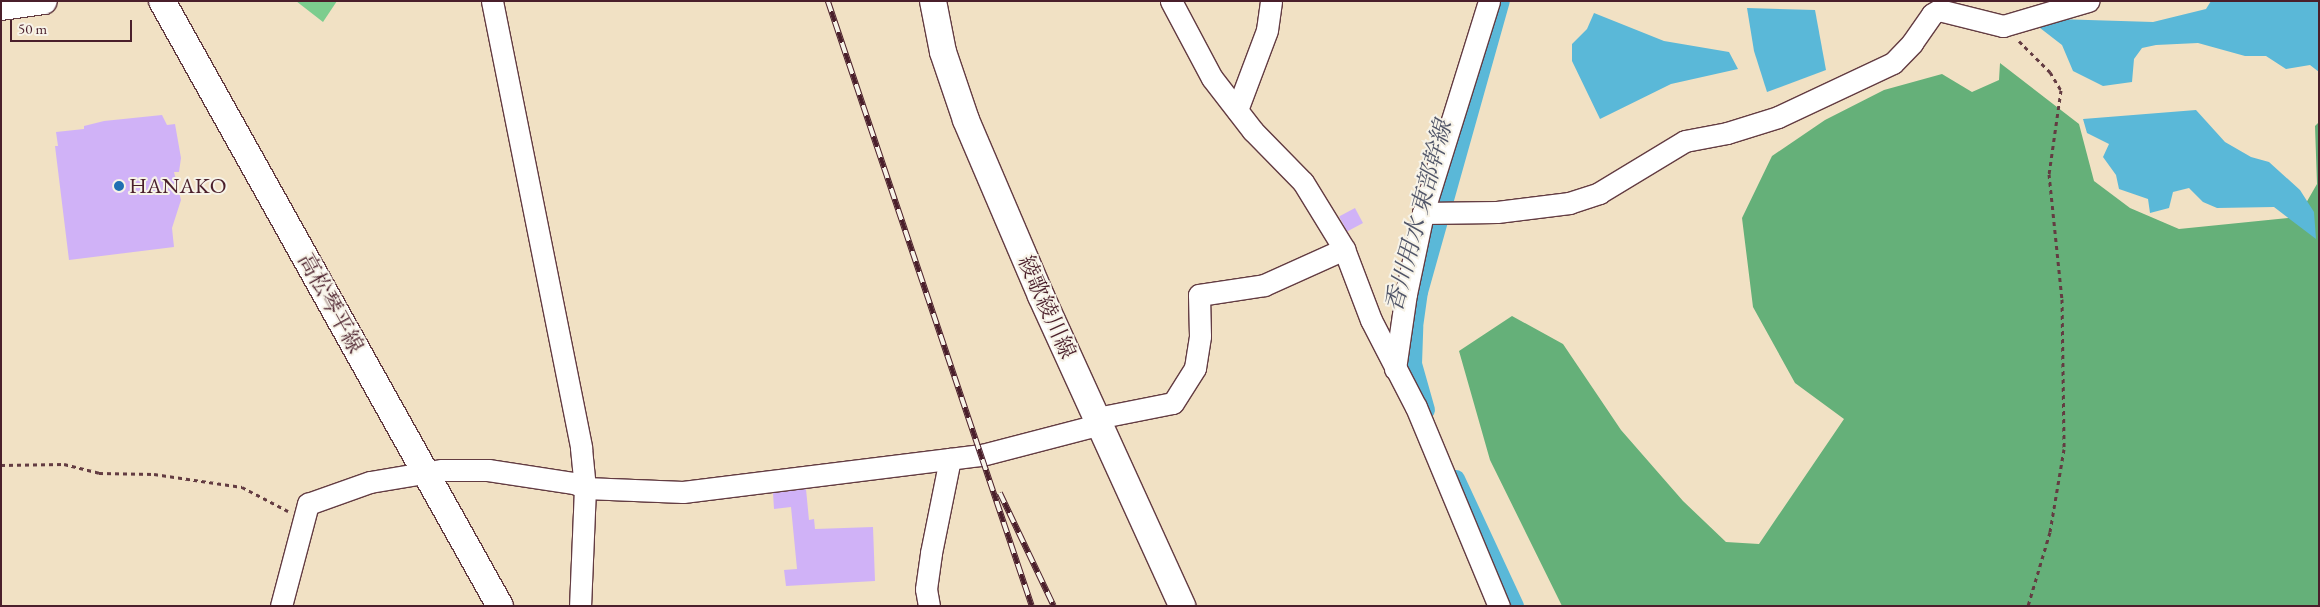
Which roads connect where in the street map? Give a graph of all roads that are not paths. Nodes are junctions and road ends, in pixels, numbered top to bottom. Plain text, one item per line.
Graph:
1 (44, 1) edge
2 (162, 1) edge
3 (492, 1) edge
4 (933, 1) edge
5 (1172, 1) edge
6 (1271, 1) edge
7 (1489, 1) edge
8 (2088, 1) edge
9 (1946, 6) edge
10 (1, 7) edge
11 (1237, 110) junction
12 (1423, 213) junction
13 (1344, 249) junction
14 (1395, 369) junction
15 (1099, 421) junction
16 (950, 459) junction
17 (426, 473) junction
18 (585, 488) junction
19 (281, 606) edge
20 (500, 606) edge
21 (580, 606) edge
22 (929, 606) edge
23 (1182, 606) edge
24 (1499, 606) edge

1 - 10 main road
2 - 17 main road, 高松琴平線
3 - 18 street
4 - 15 main road, 綾歌綾川線
5 - 11 street
6 - 11 street
7 - 12 street
8 - 9 street
9 - 12 street
11 - 13 street
12 - 14 street
13 - 14 street
13 - 15 street
14 - 24 street
15 - 16 street
15 - 23 main road, 綾歌綾川線
16 - 18 street
16 - 22 street
17 - 18 street
17 - 19 street
17 - 20 main road, 高松琴平線
18 - 21 street

